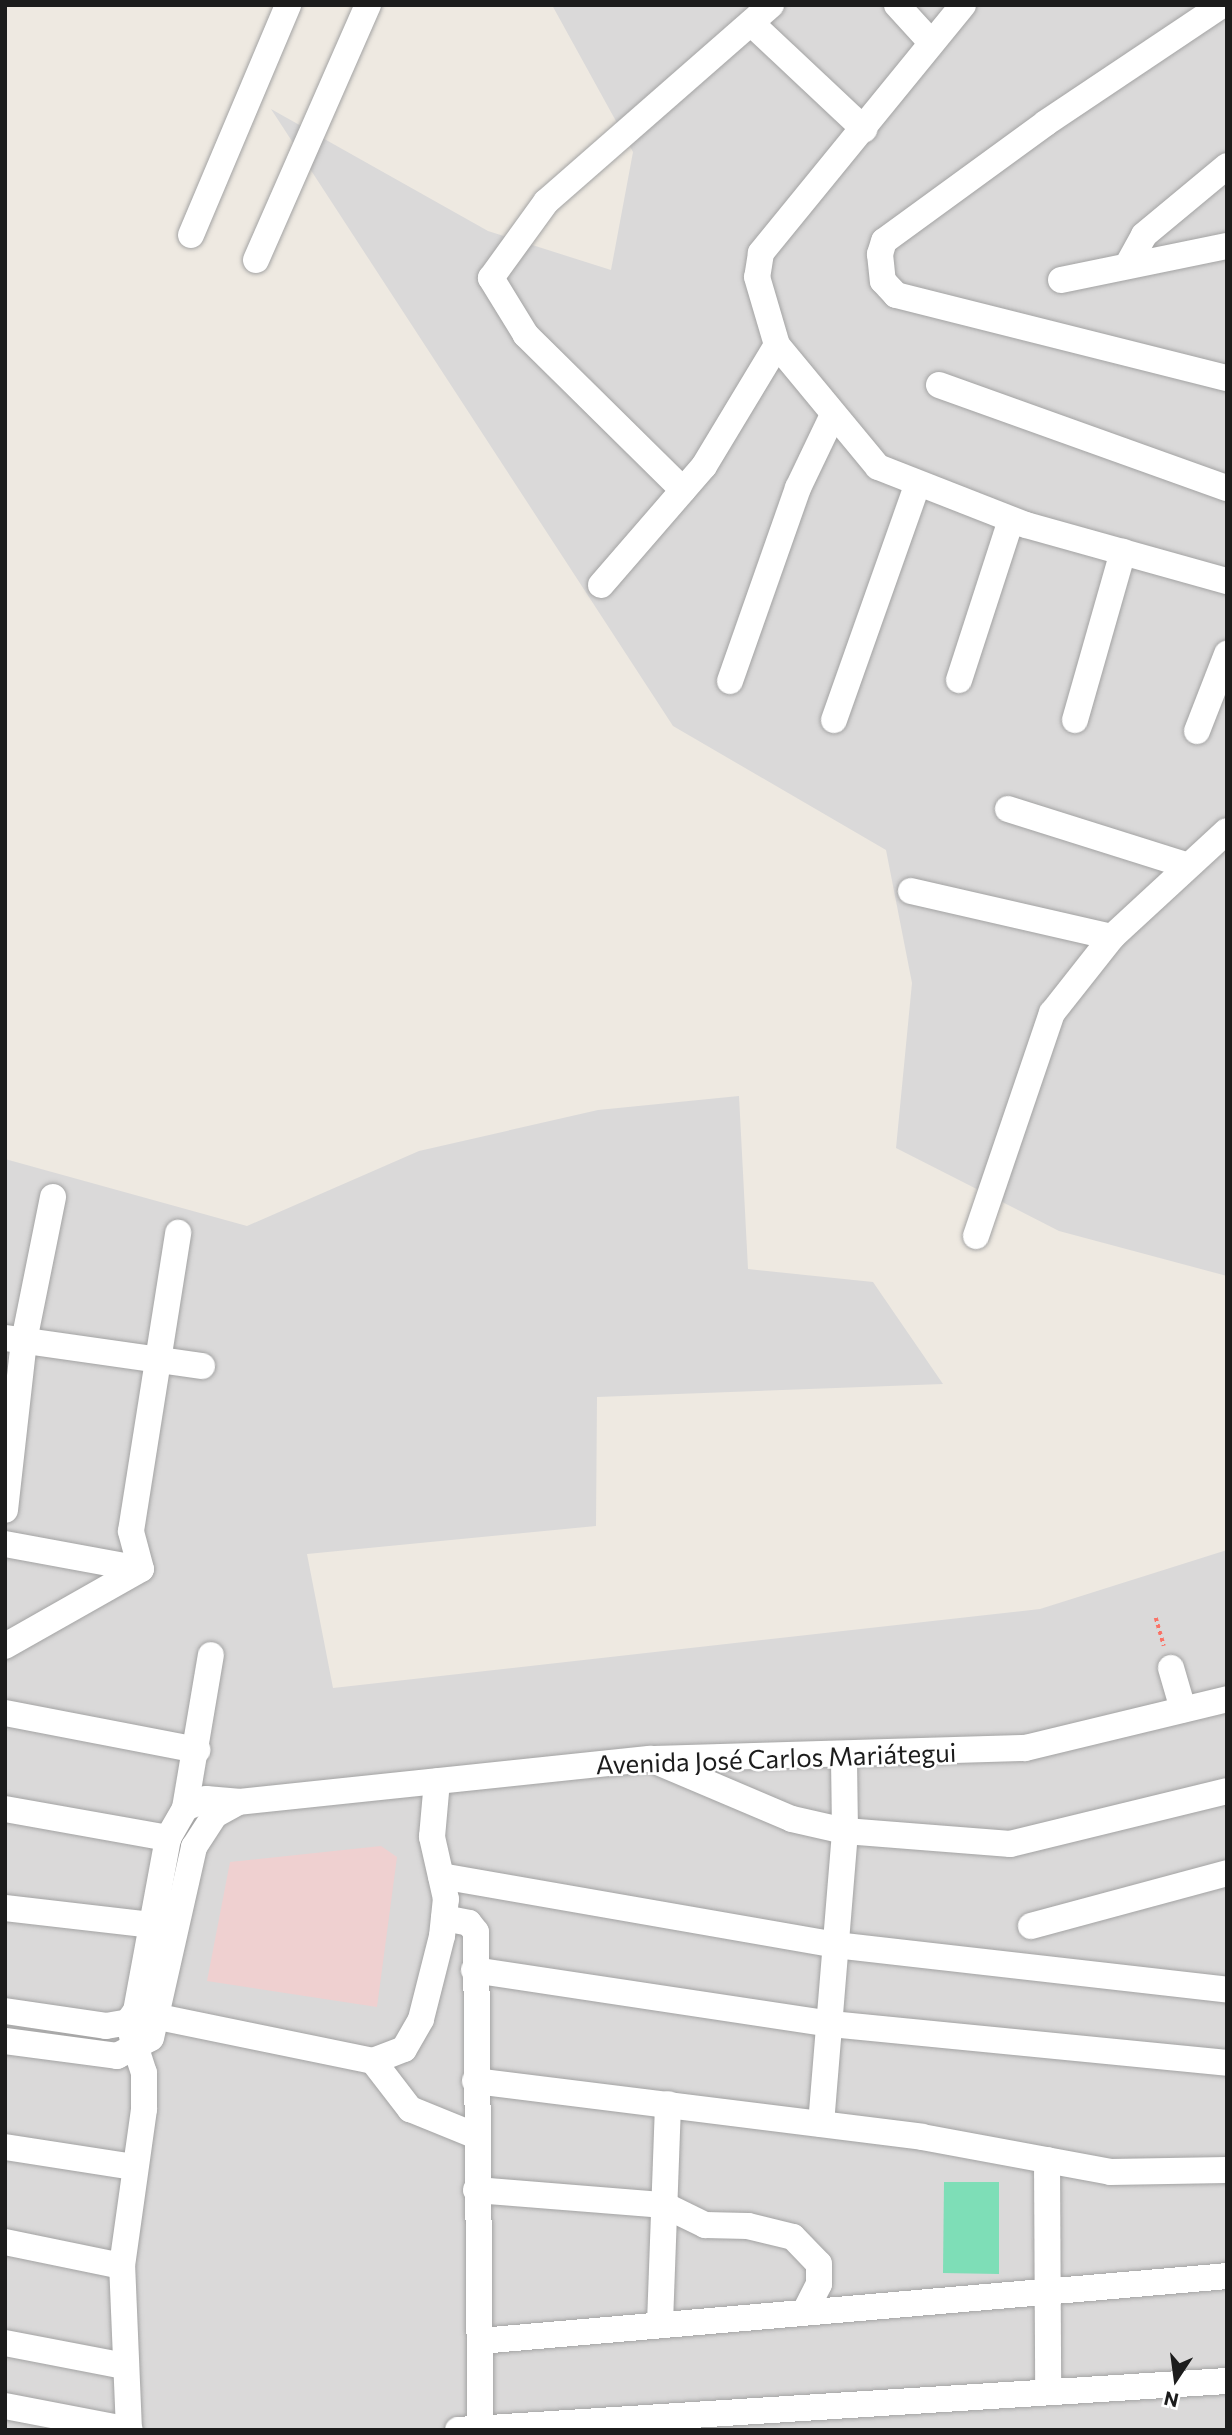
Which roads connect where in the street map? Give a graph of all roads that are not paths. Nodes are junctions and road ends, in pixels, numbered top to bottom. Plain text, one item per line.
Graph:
1 (288, 5) edge
2 (368, 5) edge
3 (771, 5) edge
4 (897, 5) edge
5 (963, 5) edge
6 (1222, 5) edge
7 (752, 24) junction
8 (929, 40) junction
9 (864, 130) junction
10 (1227, 166) edge
11 (191, 235) dead end
12 (1227, 246) edge
13 (256, 260) dead end
14 (1127, 266) junction
15 (1061, 280) dead end
16 (777, 345) junction
17 (1227, 378) edge
18 (939, 385) dead end
19 (834, 415) junction
20 (917, 485) junction
21 (1227, 488) edge
22 (683, 490) junction
23 (1010, 520) junction
24 (1123, 552) junction
25 (1227, 581) edge
26 (601, 585) dead end
27 (1227, 654) edge
28 (959, 680) dead end
29 (730, 681) dead end
30 (834, 720) dead end
31 (1075, 720) dead end
32 (1197, 732) dead end
33 (1008, 809) dead end
34 (1227, 831) edge
35 (1186, 865) junction
36 (911, 891) dead end
37 (1112, 937) junction
38 (53, 1197) dead end
39 (178, 1233) dead end
40 (976, 1236) dead end
41 (15, 1339) edge
42 (157, 1358) junction
43 (202, 1366) dead end
44 (5, 1510) edge
45 (5, 1544) edge
46 (141, 1569) junction
47 (5, 1646) edge
48 (211, 1655) dead end
49 (1171, 1668) road end
50 (1227, 1699) edge
51 (1183, 1709) junction
52 (5, 1713) edge
53 (197, 1750) junction
54 (844, 1757) junction
55 (650, 1759) junction
56 (437, 1781) junction
57 (1227, 1791) edge
58 (238, 1802) junction
59 (185, 1808) junction
60 (5, 1809) edge
61 (845, 1831) junction
62 (168, 1838) junction
63 (1227, 1872) edge
64 (441, 1876) junction
65 (5, 1908) edge
66 (444, 1918) junction
67 (150, 1925) junction
68 (1031, 1926) dead end
69 (835, 1945) junction
70 (474, 1970) junction
71 (1227, 1990) edge
72 (5, 2011) edge
73 (141, 2018) junction
74 (831, 2024) junction
75 (5, 2041) edge
76 (137, 2051) junction
77 (373, 2061) junction
78 (1227, 2063) edge
79 (474, 2081) junction
80 (668, 2104) junction
81 (821, 2124) junction
82 (474, 2135) junction
83 (5, 2147) edge
84 (1047, 2160) junction
85 (134, 2166) junction
86 (1227, 2170) edge
87 (476, 2190) junction
88 (664, 2205) junction
89 (5, 2242) edge
90 (122, 2266) junction
91 (1227, 2276) edge
92 (1046, 2291) junction
93 (805, 2311) junction
94 (660, 2323) junction
95 (480, 2341) junction
96 (5, 2343) edge
97 (124, 2366) junction
98 (1227, 2381) edge
99 (1048, 2389) junction
100 (5, 2406) edge
101 (95, 2427) edge
102 (469, 2428) edge
103 (129, 2430) edge

1 - 11 street
2 - 13 street
3 - 7 street
4 - 8 street
5 - 8 street
6 - 17 street
7 - 9 street
7 - 22 street
8 - 9 street
9 - 16 street
10 - 14 street
12 - 14 street
14 - 15 street
16 - 19 street
16 - 22 street
18 - 21 street
19 - 20 street
19 - 29 street
20 - 23 street
20 - 30 street
22 - 26 street
23 - 24 street
23 - 28 street
24 - 25 street
24 - 31 street
27 - 32 street
33 - 35 street
34 - 35 street
35 - 37 street
36 - 37 street
37 - 40 street
38 - 41 street
39 - 42 street
41 - 42 street
41 - 44 street
42 - 43 street
42 - 46 street
45 - 46 street
46 - 47 street
48 - 53 street
49 - 51 street
50 - 51 street, Avenida José Carlos Mariátegui
51 - 54 street, Avenida José Carlos Mariátegui
52 - 53 street
53 - 59 street
54 - 55 street, Avenida José Carlos Mariátegui
54 - 61 street
55 - 56 street, Avenida José Carlos Mariátegui
55 - 61 street
56 - 58 street, Avenida José Carlos Mariátegui
56 - 64 street
57 - 61 street
58 - 59 street, Avenida José Carlos Mariátegui
58 - 73 street
59 - 62 street
60 - 62 street
61 - 69 street
62 - 67 street
63 - 68 street
64 - 66 street
64 - 69 street
65 - 67 street
66 - 70 street
66 - 77 street
67 - 73 street
69 - 71 street
69 - 74 street
70 - 74 street
70 - 79 street
72 - 73 street
73 - 76 street
73 - 77 street
74 - 78 street
74 - 81 street
75 - 76 street
76 - 85 street
77 - 82 street
79 - 80 street
79 - 82 street
80 - 81 street
80 - 88 street
81 - 84 street
82 - 87 street
83 - 85 street
84 - 86 street
84 - 92 street
85 - 90 street
87 - 88 street
87 - 95 street
88 - 93 street
88 - 94 street
89 - 90 street
90 - 97 street
91 - 92 street
92 - 93 street
92 - 99 street
93 - 94 street
94 - 95 street
95 - 102 street
96 - 97 street
97 - 103 street
98 - 99 street
99 - 102 street
100 - 101 street
101 - 103 street

